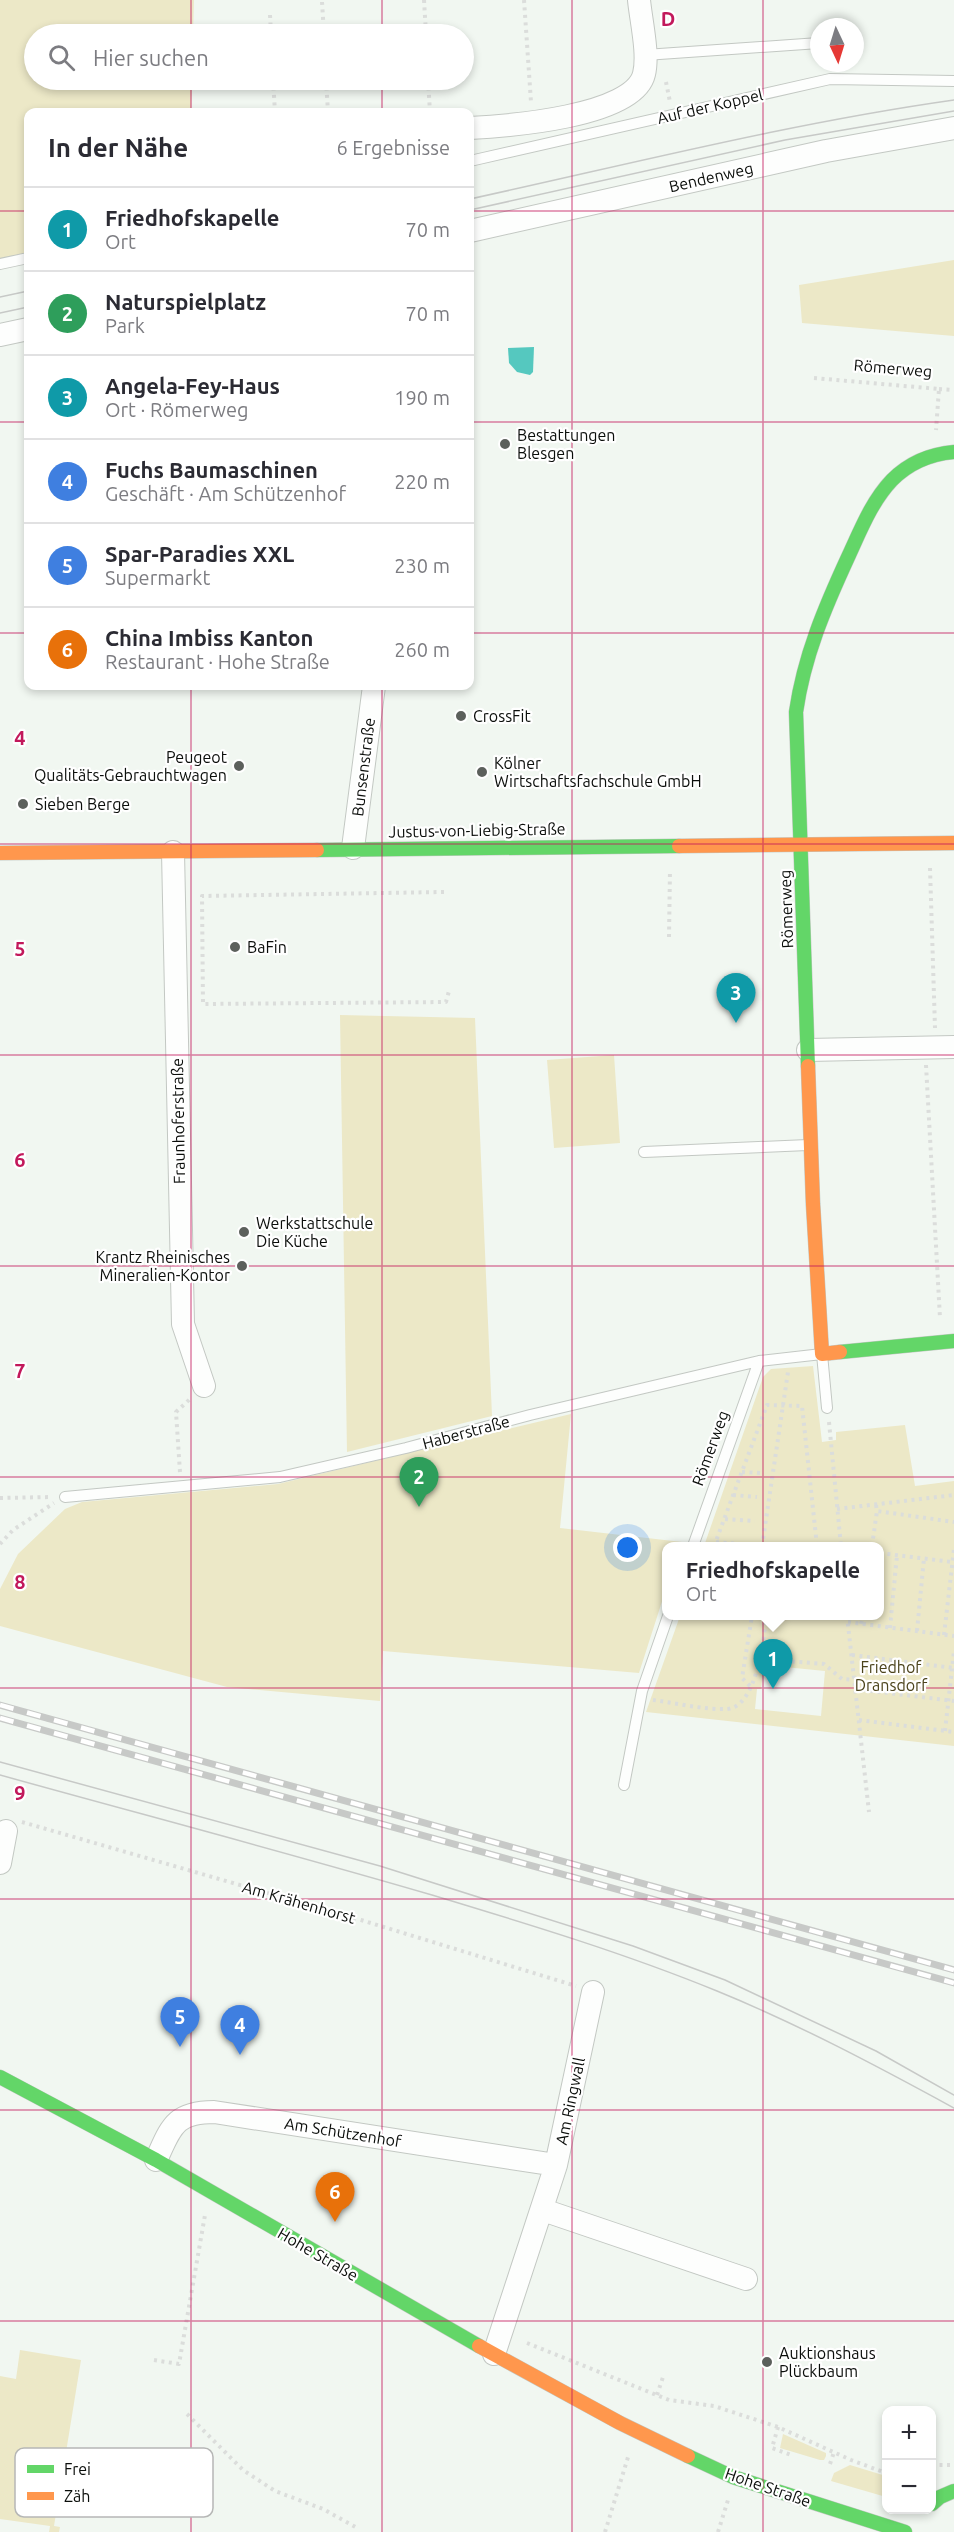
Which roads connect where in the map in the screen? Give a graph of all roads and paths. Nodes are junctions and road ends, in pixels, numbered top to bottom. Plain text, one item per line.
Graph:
1 (424, 0) edge
2 (524, 0) edge
3 (639, 0) edge
4 (322, 2) dead end
5 (270, 15) dead end
6 (270, 24) edge
7 (323, 24) edge
8 (425, 24) edge
9 (810, 44) edge
10 (644, 55) junction
11 (954, 81) edge
12 (274, 90) edge
13 (327, 90) edge
14 (429, 90) edge
15 (275, 108) edge
16 (328, 108) edge
17 (430, 108) edge
18 (532, 121) junction
19 (474, 128) edge
20 (954, 128) edge
21 (474, 160) edge
22 (474, 230) edge
23 (24, 259) edge
24 (0, 264) edge
25 (24, 331) edge
26 (0, 335) edge
27 (814, 378) dead end
28 (939, 389) junction
29 (954, 390) edge
30 (954, 452) edge
31 (935, 454) junction
32 (373, 690) edge
33 (929, 843) junction
34 (954, 843) edge
35 (800, 844) junction
36 (671, 845) junction
37 (353, 848) junction
38 (173, 852) junction
39 (0, 853) edge
40 (444, 892) dead end
41 (669, 937) dead end
42 (449, 991) dead end
43 (938, 1047) edge
44 (808, 1050) junction
45 (811, 1145) junction
46 (644, 1152) dead end
47 (948, 1342) edge
48 (822, 1354) junction
49 (790, 1356) junction
50 (759, 1361) junction
51 (204, 1386) joint
52 (783, 1406) junction
53 (827, 1408) joint
54 (742, 1472) junction
55 (761, 1473) dead end
56 (182, 1487) junction
57 (733, 1495) junction
58 (954, 1496) edge
59 (65, 1497) junction
60 (757, 1497) dead end
61 (0, 1498) edge
62 (876, 1505) junction
63 (837, 1509) junction
64 (877, 1511) junction
65 (724, 1519) junction
66 (755, 1521) dead end
67 (954, 1522) edge
68 (694, 1542) edge
69 (716, 1542) edge
70 (763, 1542) edge
71 (817, 1542) edge
72 (841, 1542) edge
73 (873, 1542) edge
74 (0, 1544) edge
75 (954, 1549) edge
76 (884, 1554) edge
77 (897, 1555) junction
78 (924, 1558) junction
79 (952, 1562) junction
80 (667, 1620) edge
81 (751, 1620) edge
82 (766, 1620) edge
83 (862, 1620) edge
84 (848, 1622) joint
85 (861, 1624) junction
86 (890, 1628) junction
87 (917, 1631) junction
88 (944, 1635) junction
89 (954, 1636) edge
90 (954, 1651) edge
91 (852, 1655) junction
92 (762, 1659) junction
93 (953, 1667) edge
94 (854, 1680) junction
95 (750, 1686) junction
96 (855, 1689) junction
97 (640, 1699) junction
98 (948, 1700) junction
99 (954, 1701) edge
100 (859, 1720) junction
101 (945, 1731) junction
102 (954, 1732) edge
103 (624, 1785) dead end
104 (869, 1812) dead end
105 (6, 1831) joint
106 (0, 1863) edge
107 (593, 1992) joint
108 (0, 2077) edge
109 (156, 2160) junction
110 (556, 2165) junction
111 (209, 2191) junction
112 (543, 2210) junction
113 (746, 2279) dead end
114 (501, 2333) junction
115 (494, 2354) junction
116 (154, 2360) dead end
117 (664, 2374) dead end
118 (657, 2395) junction
119 (187, 2414) dead end
120 (778, 2427) junction
121 (636, 2431) junction
122 (834, 2452) junction
123 (791, 2455) dead end
124 (738, 2463) dead end
125 (830, 2464) dead end
126 (936, 2466) edge
127 (950, 2470) joint
128 (882, 2471) edge
129 (730, 2490) dead end
130 (951, 2492) edge
131 (936, 2503) edge
132 (359, 2529) dead end
133 (606, 2532) edge
134 (718, 2532) edge
135 (905, 2532) edge

1 - 8 path
2 - 18 path
3 - 10 street
4 - 7 path
5 - 6 path
9 - 10 lane
10 - 18 street
11 - 21 lane, Auf der Koppel
12 - 15 path
13 - 16 path
14 - 17 path
18 - 19 street
20 - 22 street, Bendenweg
23 - 24 lane
25 - 26 street
27 - 28 path, Römerweg
28 - 29 path
28 - 31 path, Römerweg
30 - 31 street, Römerweg
31 - 35 street, Römerweg
32 - 37 street, Bunsenstraße
33 - 34 street, Justus-von-Liebig-Straße
33 - 35 street, Justus-von-Liebig-Straße
33 - 43 path
35 - 36 street, Justus-von-Liebig-Straße
35 - 44 street, Römerweg
36 - 37 street, Justus-von-Liebig-Straße
36 - 41 path
37 - 38 street, Justus-von-Liebig-Straße
38 - 39 street, Justus-von-Liebig-Straße
38 - 51 street, Fraunhoferstraße
40 - 42 path
43 - 44 street
43 - 47 path
44 - 45 street, Römerweg
45 - 46 lane
45 - 48 street, Römerweg
47 - 48 street
48 - 49 lane, Haberstraße
48 - 53 lane, Römerweg
49 - 50 lane, Haberstraße
49 - 52 path
50 - 56 lane, Haberstraße
50 - 68 lane, Römerweg
51 - 56 path
52 - 54 path
52 - 70 path
52 - 71 path
53 - 63 path
54 - 55 path
54 - 57 path
56 - 59 lane, Haberstraße
57 - 60 path
57 - 65 path
58 - 62 path
59 - 61 path
59 - 74 path
62 - 63 path
62 - 64 path
63 - 72 path
64 - 67 path
64 - 73 path
65 - 66 path
65 - 69 path
75 - 79 path
76 - 77 path
77 - 78 path
77 - 86 path
78 - 79 path
78 - 87 path
79 - 88 path
80 - 97 lane
81 - 95 path
82 - 92 path
83 - 85 path
84 - 85 path
84 - 91 path
85 - 86 path
86 - 87 path
87 - 88 path
88 - 89 path
90 - 93 path
91 - 93 path
91 - 94 path
92 - 94 path
92 - 95 path
93 - 98 path
94 - 96 path
95 - 97 path
96 - 98 path
96 - 100 path
97 - 103 lane
98 - 99 path
98 - 101 path
100 - 101 path
100 - 104 path
101 - 102 path
105 - 106 street
105 - 107 path, Am Krähenhorst
107 - 110 street, Am Ringwall
108 - 109 street, Hohe Straße
109 - 110 street, Am Schützenhof
109 - 111 street, Hohe Straße
110 - 112 street, Am Ringwall
111 - 115 street, Hohe Straße
111 - 116 path
112 - 113 street
112 - 114 street, Am Ringwall
114 - 115 street, Am Ringwall
114 - 118 path
115 - 121 street, Hohe Straße
117 - 118 path
118 - 120 path
119 - 132 path
120 - 122 path
120 - 123 path
121 - 124 street, Hohe Straße
121 - 133 path
121 - 135 street, Hohe Straße
122 - 125 path
122 - 128 path
126 - 127 path
127 - 130 street
129 - 134 path, Hohe Straße
130 - 131 street

